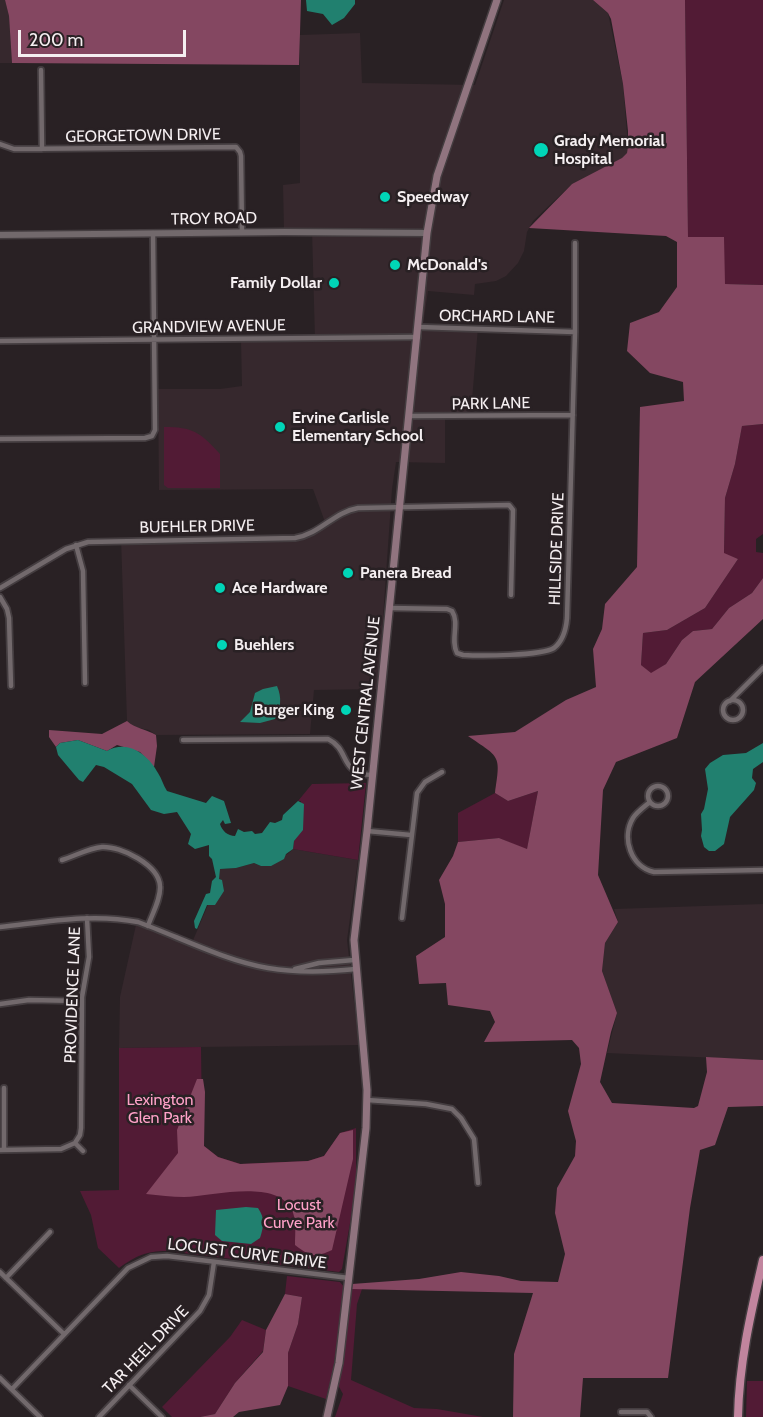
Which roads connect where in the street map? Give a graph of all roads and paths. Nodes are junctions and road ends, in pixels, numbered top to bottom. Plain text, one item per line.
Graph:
1 (497, 0) edge
2 (41, 70) dead end
3 (0, 144) edge
4 (42, 149) junction
5 (242, 232) junction
6 (153, 233) junction
7 (427, 233) junction
8 (0, 235) edge
9 (574, 243) dead end
10 (419, 327) junction
11 (575, 332) junction
12 (418, 337) junction
13 (154, 339) junction
14 (0, 341) edge
15 (573, 415) junction
16 (410, 416) junction
17 (0, 439) edge
18 (399, 507) junction
19 (76, 545) junction
20 (0, 588) edge
21 (511, 595) dead end
22 (0, 597) edge
23 (390, 608) junction
24 (763, 668) edge
25 (86, 683) dead end
26 (11, 686) dead end
27 (730, 701) junction
28 (183, 740) dead end
29 (442, 772) dead end
30 (373, 775) junction
31 (650, 802) junction
32 (367, 831) junction
33 (411, 835) junction
34 (62, 861) dead end
35 (763, 870) edge
36 (87, 918) junction
37 (402, 918) dead end
38 (148, 926) junction
39 (0, 927) edge
40 (354, 960) junction
41 (356, 969) junction
42 (291, 970) junction
43 (82, 1001) junction
44 (0, 1004) edge
45 (4, 1088) dead end
46 (367, 1100) junction
47 (75, 1143) junction
48 (2, 1150) edge
49 (83, 1151) dead end
50 (478, 1183) dead end
51 (50, 1232) dead end
52 (763, 1260) edge
53 (214, 1262) junction
54 (0, 1272) edge
55 (761, 1275) edge
56 (6, 1278) junction
57 (350, 1278) junction
58 (64, 1334) junction
59 (0, 1378) edge
60 (129, 1385) junction
61 (13, 1388) junction
62 (621, 1412) dead end
63 (40, 1417) edge
64 (99, 1417) edge
65 (162, 1417) edge
66 (327, 1417) edge
67 (651, 1417) edge
68 (738, 1417) edge

1 - 7 main road, WEST CENTRAL AVENUE
2 - 4 street
3 - 4 street, GEORGETOWN DRIVE
4 - 5 street, GEORGETOWN DRIVE
5 - 6 street, TROY ROAD
5 - 7 street, TROY ROAD
6 - 8 street, TROY ROAD
6 - 13 street
7 - 10 main road, WEST CENTRAL AVENUE
9 - 11 street, HILLSIDE DRIVE
10 - 11 street, ORCHARD LANE
10 - 12 main road, WEST CENTRAL AVENUE
11 - 15 street, HILLSIDE DRIVE
12 - 13 street, GRANDVIEW AVENUE
12 - 16 main road, WEST CENTRAL AVENUE
13 - 14 street, GRANDVIEW AVENUE
13 - 17 street
15 - 16 street, PARK LANE
15 - 23 street, HILLSIDE DRIVE
16 - 18 main road, WEST CENTRAL AVENUE
18 - 19 street, BUEHLER DRIVE
18 - 21 street, BUEHLER DRIVE
18 - 23 main road, WEST CENTRAL AVENUE
19 - 20 street, BUEHLER DRIVE
19 - 25 street
22 - 26 street
23 - 30 main road, WEST CENTRAL AVENUE
24 - 27 street
27 - 27 street
28 - 30 street
29 - 33 street
30 - 32 main road, WEST CENTRAL AVENUE
31 - 31 street
31 - 35 street
32 - 33 street
32 - 40 main road, WEST CENTRAL AVENUE
33 - 37 street
34 - 38 street
36 - 38 street
36 - 39 street
36 - 43 street, PROVIDENCE LANE
38 - 42 street
40 - 41 main road, WEST CENTRAL AVENUE
40 - 42 street
41 - 42 street
41 - 46 main road, WEST CENTRAL AVENUE
43 - 44 street
43 - 47 street, PROVIDENCE LANE
45 - 48 street
46 - 50 street
46 - 57 main road, WEST CENTRAL AVENUE
47 - 48 street
47 - 49 street
51 - 56 street
52 - 55 highway
53 - 57 street, LOCUST CURVE DRIVE
53 - 58 street, LOCUST CURVE DRIVE
53 - 60 street, TAR HEEL DRIVE
54 - 56 street
55 - 68 highway
56 - 58 street
57 - 66 main road, WEST CENTRAL AVENUE
58 - 61 street, LOCUST CURVE DRIVE
59 - 61 street
60 - 64 street, TAR HEEL DRIVE
60 - 65 street
61 - 63 street
62 - 67 street

